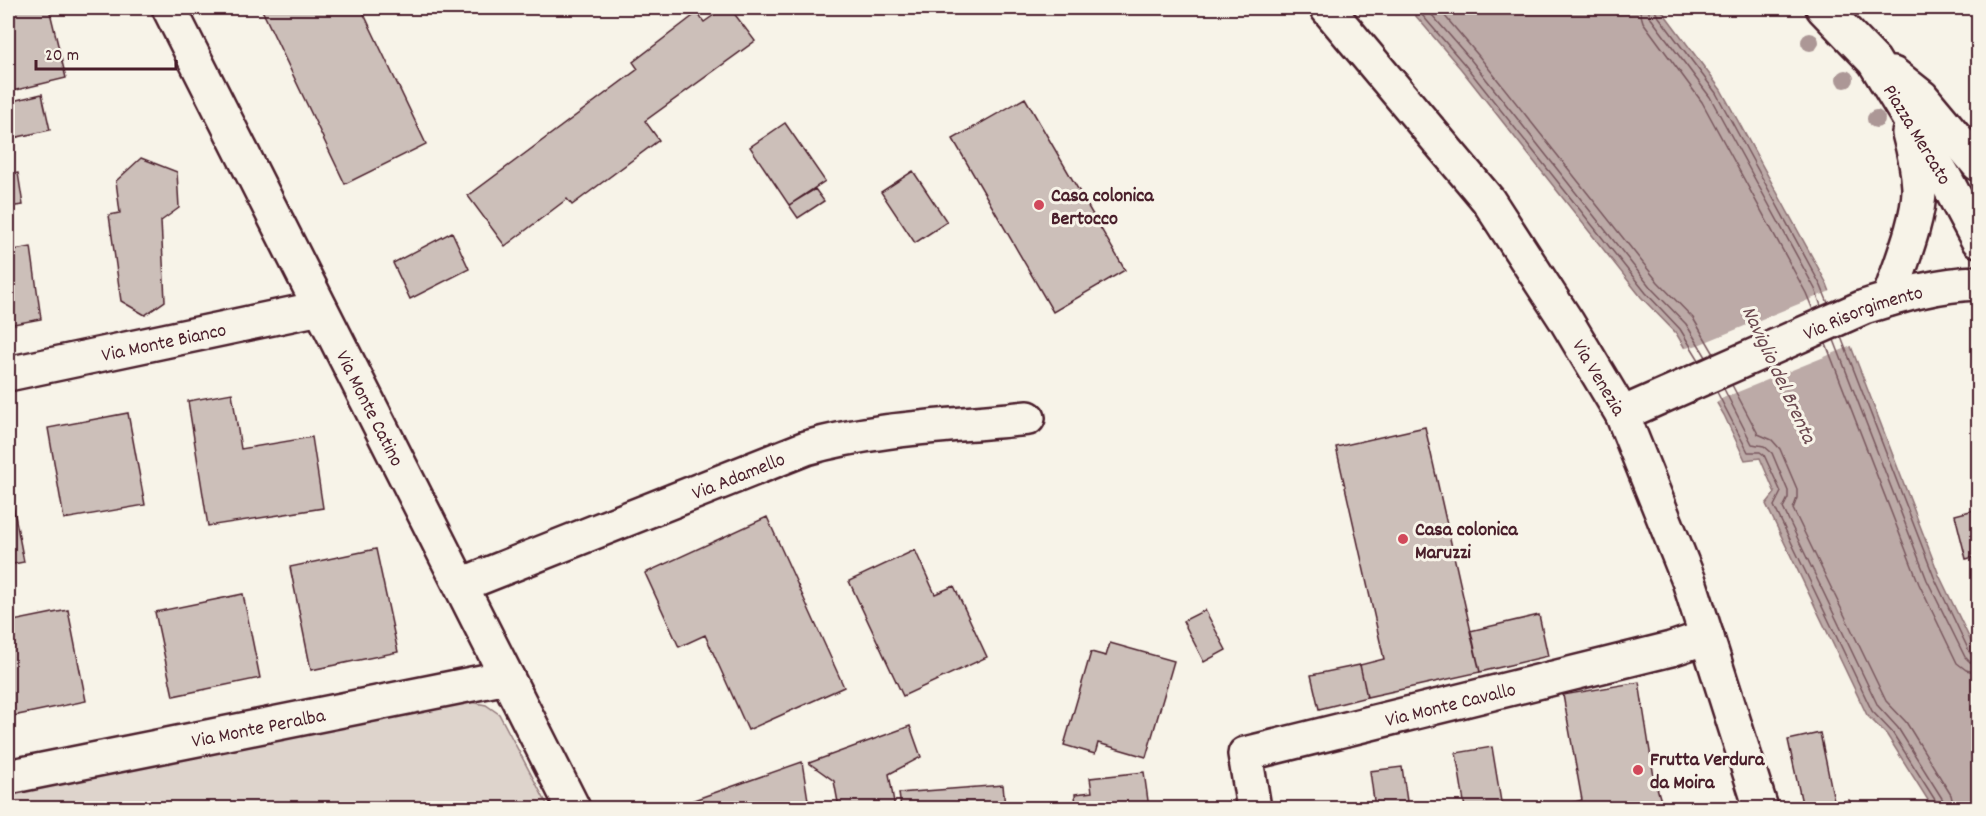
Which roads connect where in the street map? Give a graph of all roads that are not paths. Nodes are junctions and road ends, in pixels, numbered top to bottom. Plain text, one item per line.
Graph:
1 (169, 8) edge
2 (1327, 8) edge
3 (1823, 8) edge
4 (1874, 61) junction
5 (1978, 164) edge
6 (1978, 240) edge
7 (1978, 283) edge
8 (1877, 303) junction
9 (320, 308) junction
10 (8, 374) edge
11 (1622, 414) junction
12 (1028, 418) dead end
13 (461, 585) junction
14 (1707, 637) junction
15 (507, 677) junction
16 (8, 777) edge
17 (573, 808) edge
18 (1254, 808) edge
19 (1761, 808) edge

1 - 9 street, Via Monte Catino
2 - 11 street, Via Venezia
3 - 4 street, Piazza Mercato
4 - 5 street, Piazza Mercato
4 - 6 street, Piazza Mercato
4 - 8 street, Piazza Mercato
7 - 8 street, Via Risorgimento
8 - 11 street, Via Risorgimento
9 - 10 street, Via Monte Bianco
9 - 13 street, Via Monte Catino
11 - 14 street, Via Venezia
12 - 13 street, Via Adamello
13 - 15 street, Via Monte Catino
14 - 18 street, Via Monte Cavallo
14 - 19 street, Via Venezia
15 - 16 street, Via Monte Peralba
15 - 17 street, Via Monte Catino

